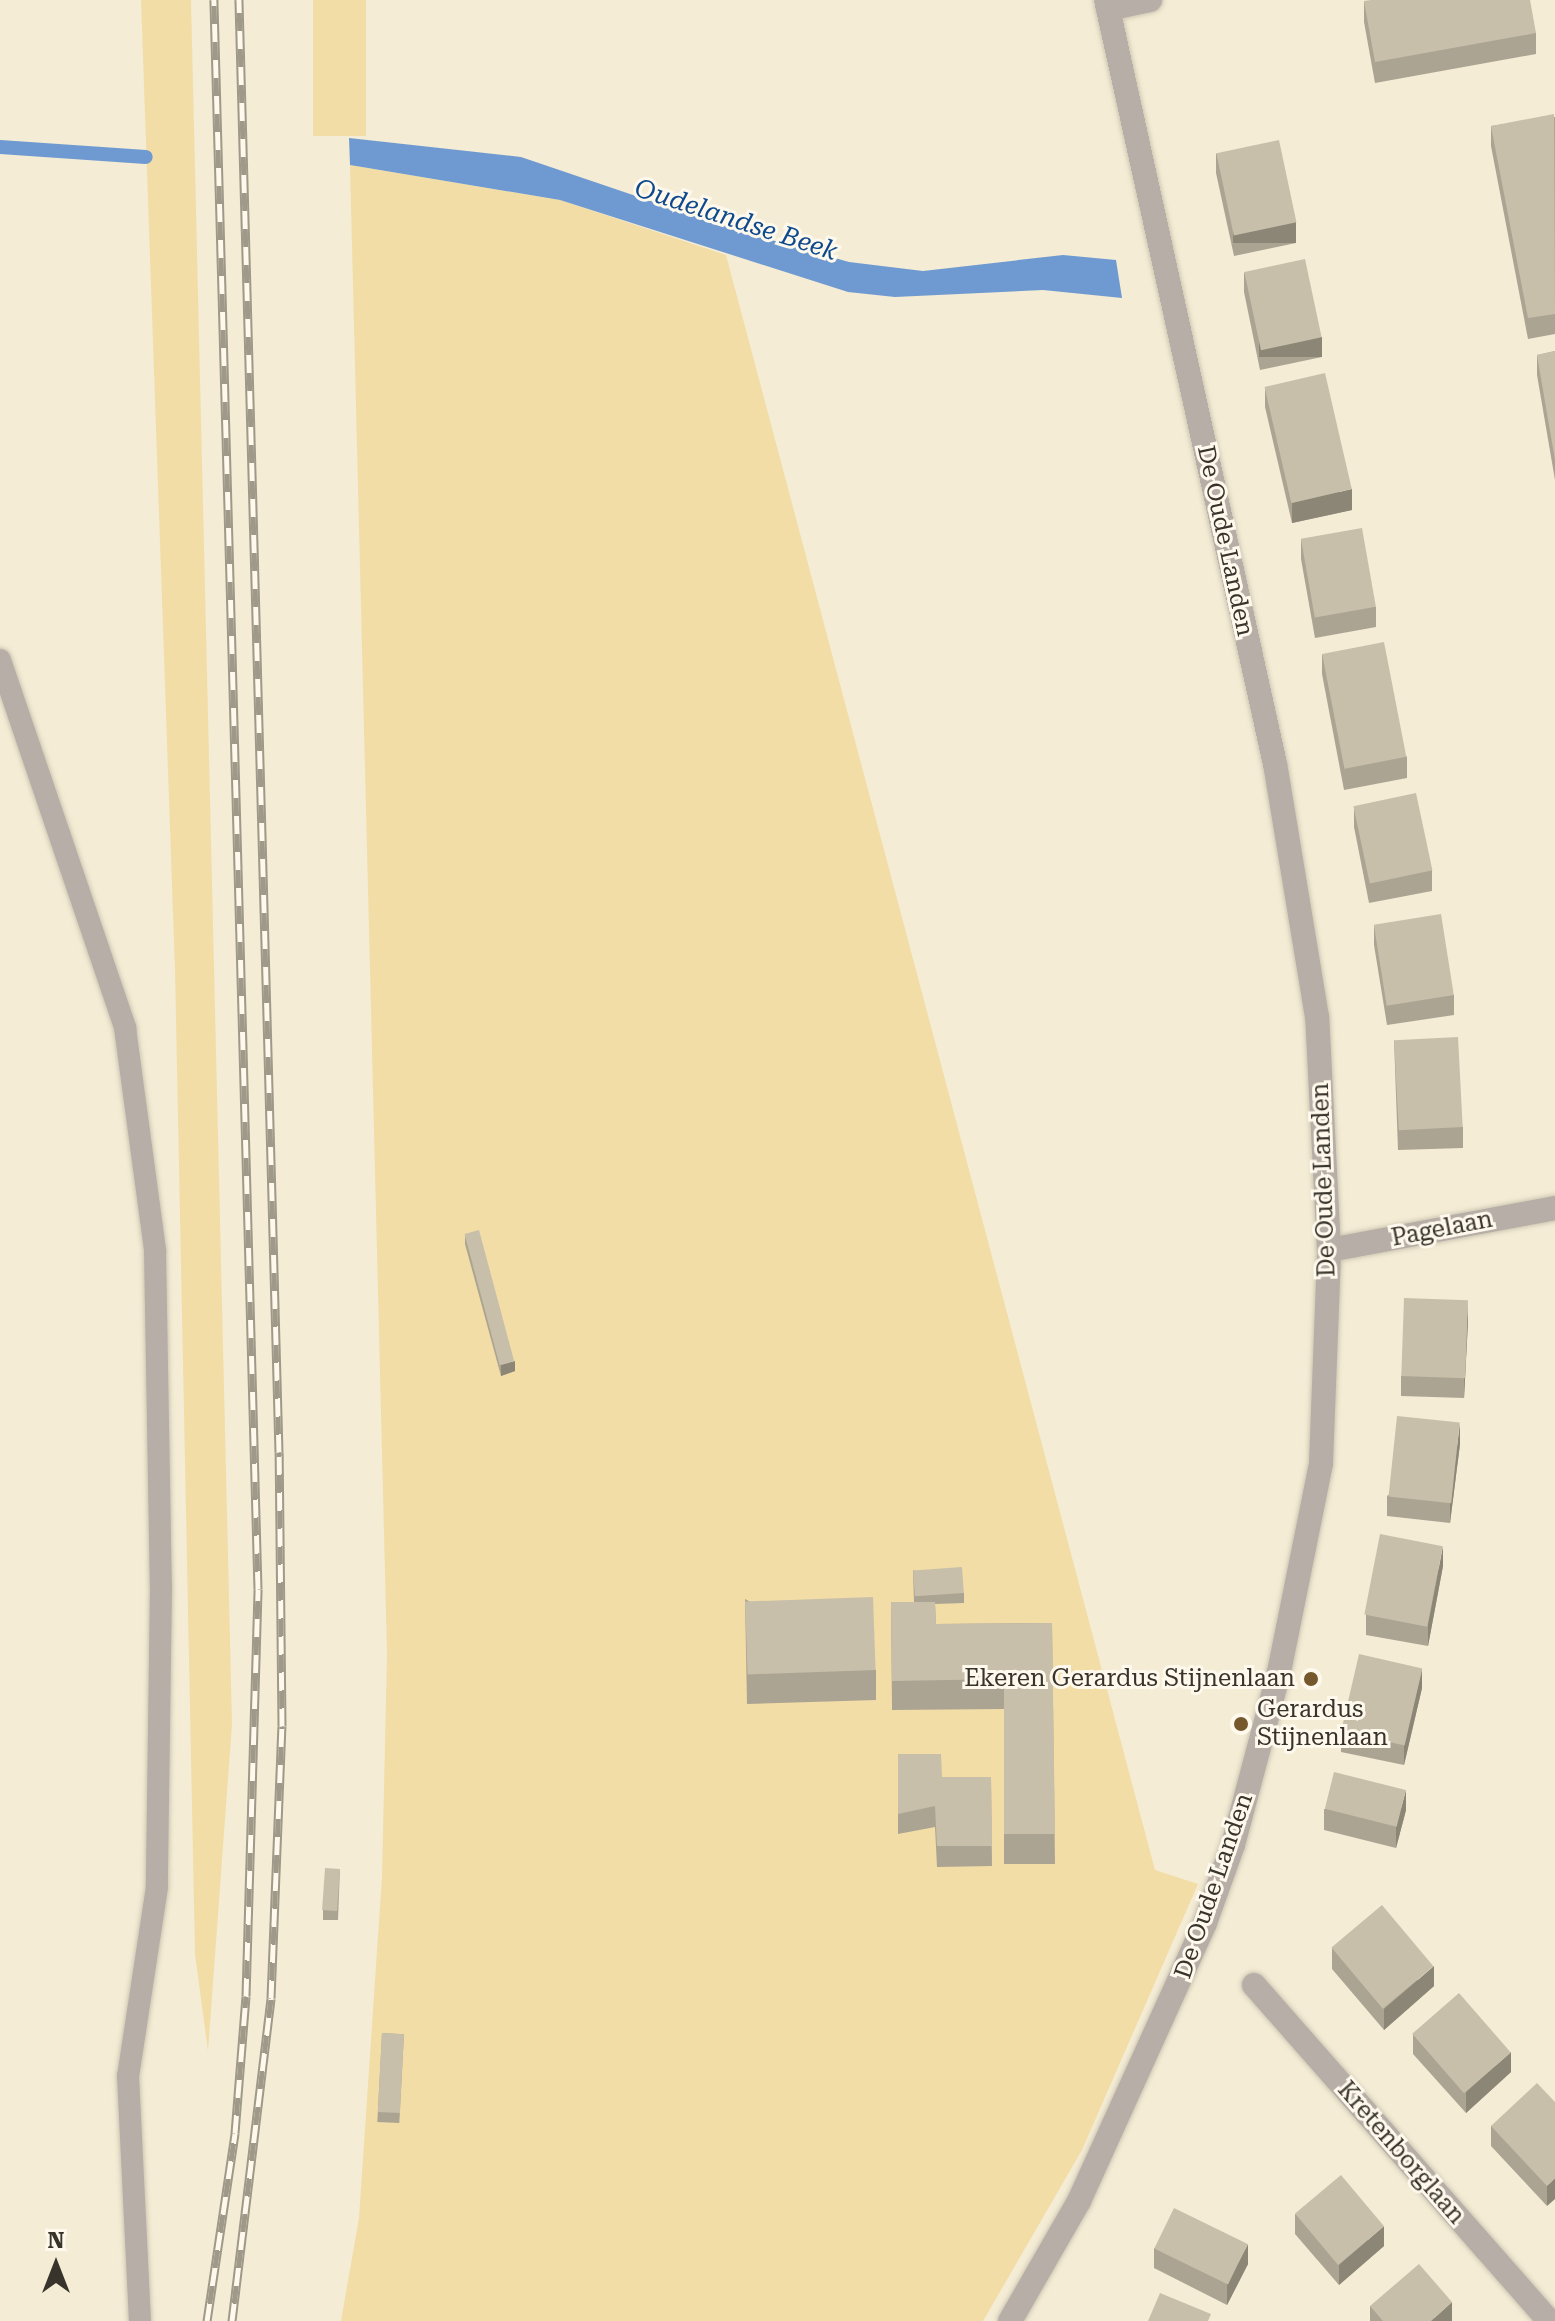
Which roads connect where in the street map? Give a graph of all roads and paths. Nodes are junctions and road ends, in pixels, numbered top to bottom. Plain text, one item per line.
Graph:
1 (1150, 0) edge
2 (1107, 4) edge
3 (0, 660) edge
4 (1555, 1208) edge
5 (1329, 1250) junction
6 (1254, 1985) dead end
7 (140, 2321) edge
8 (1010, 2321) edge
9 (1549, 2321) edge

1 - 2 street
2 - 5 street, De Oude Landen
3 - 7 lane
4 - 5 street, Pagelaan
5 - 8 street, De Oude Landen
6 - 9 street, Kretenborglaan

